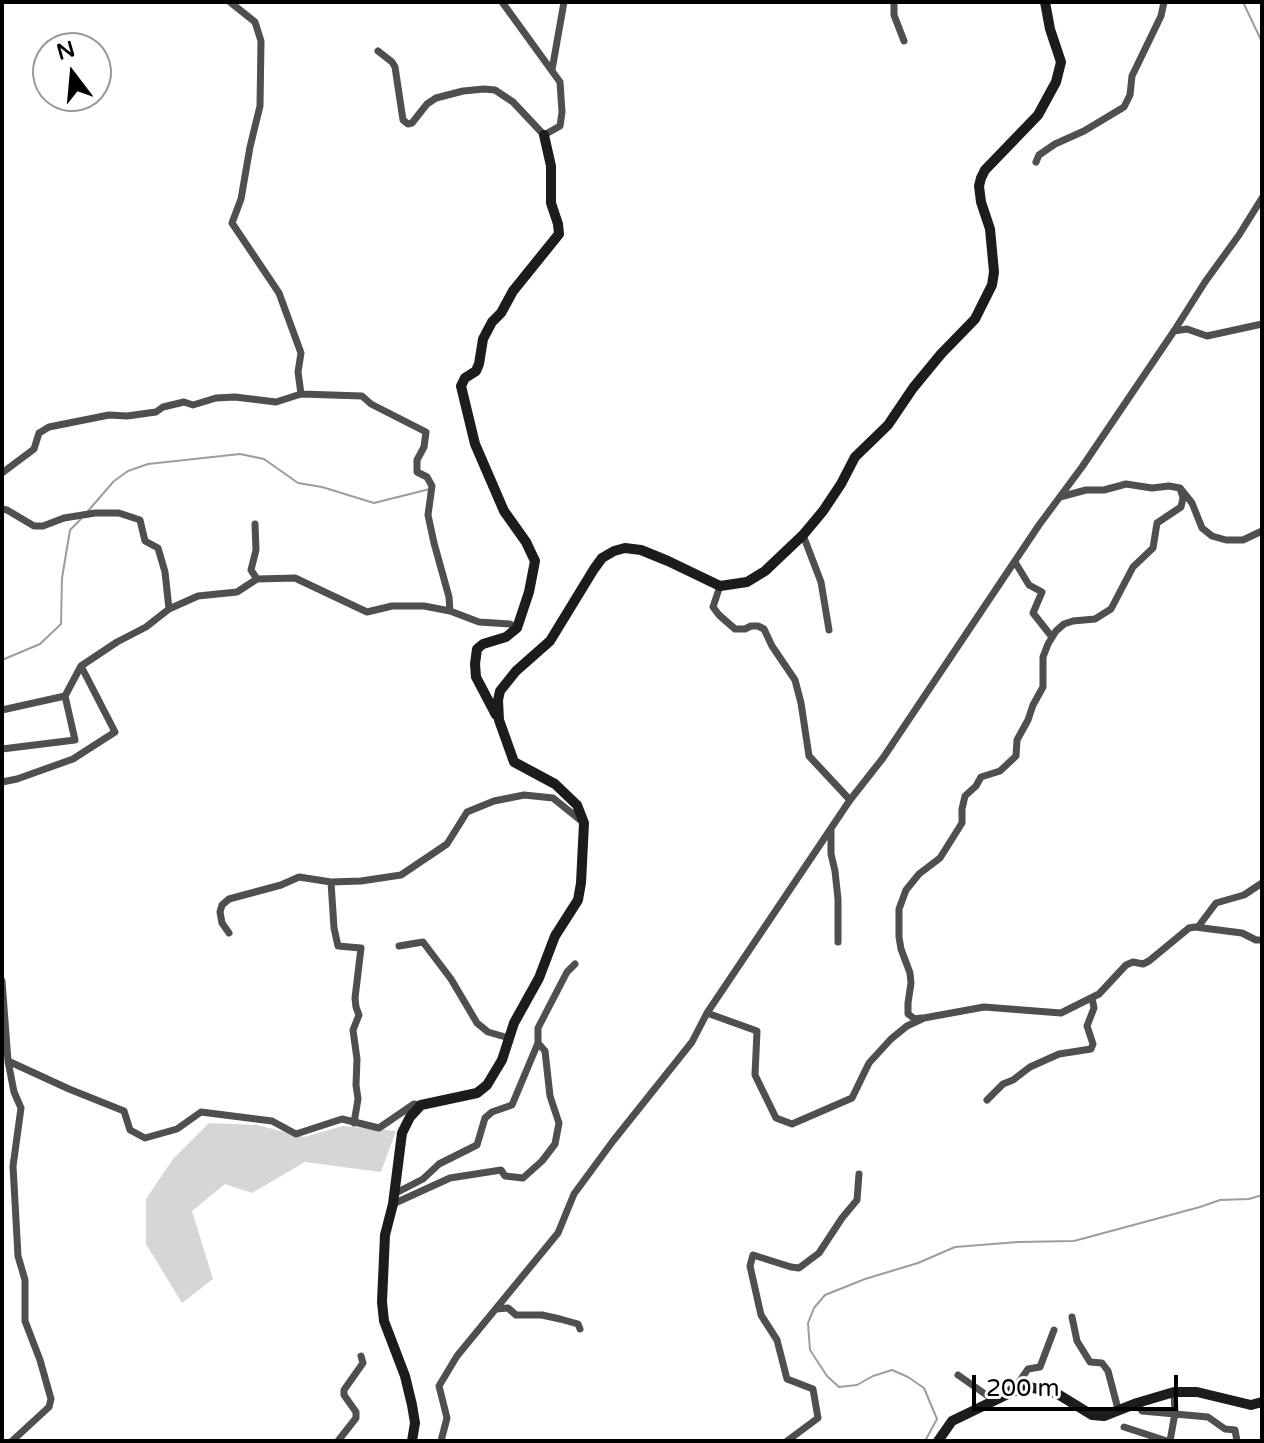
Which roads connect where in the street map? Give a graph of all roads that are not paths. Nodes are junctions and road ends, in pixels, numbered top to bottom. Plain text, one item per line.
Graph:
1 (230, 2) edge
2 (503, 2) edge
3 (564, 2) edge
4 (894, 2) edge
5 (1045, 2) edge
6 (1164, 2) edge
7 (904, 41) dead end
8 (378, 51) dead end
9 (552, 70) junction
10 (544, 135) junction
11 (1036, 162) dead end
12 (1262, 198) edge
13 (1262, 324) edge
14 (1174, 331) junction
15 (301, 394) junction
16 (2, 473) edge
17 (1180, 488) junction
18 (1060, 497) junction
19 (2, 509) edge
20 (255, 524) dead end
21 (1262, 531) edge
22 (803, 535) junction
23 (1015, 562) junction
24 (257, 579) junction
25 (720, 586) junction
26 (169, 609) junction
27 (450, 611) junction
28 (517, 628) junction
29 (829, 630) dead end
30 (1052, 637) junction
31 (81, 666) junction
32 (65, 696) junction
33 (2, 710) edge
34 (499, 720) junction
35 (2, 749) edge
36 (2, 782) edge
37 (850, 800) junction
38 (584, 823) junction
39 (831, 828) junction
40 (331, 882) junction
41 (1262, 883) edge
42 (1198, 927) junction
43 (229, 933) dead end
44 (1262, 940) edge
45 (838, 942) dead end
46 (399, 946) dead end
47 (575, 964) dead end
48 (2, 981) edge
49 (1092, 998) junction
50 (707, 1013) junction
51 (924, 1018) junction
52 (509, 1038) junction
53 (538, 1043) junction
54 (8, 1061) junction
55 (987, 1100) dead end
56 (421, 1105) junction
57 (354, 1123) junction
58 (859, 1174) dead end
59 (393, 1199) junction
60 (496, 1309) junction
61 (1072, 1317) dead end
62 (580, 1329) dead end
63 (1054, 1330) dead end
64 (361, 1356) dead end
65 (958, 1375) dead end
66 (1174, 1392) junction
67 (994, 1401) junction
68 (1262, 1402) edge
69 (1137, 1403) junction
70 (1118, 1409) junction
71 (1175, 1413) junction
72 (1124, 1427) dead end
73 (12, 1441) edge
74 (338, 1441) edge
75 (412, 1441) edge
76 (441, 1441) edge
77 (787, 1441) edge
78 (938, 1441) edge
79 (1168, 1441) edge
80 (1237, 1441) edge

1 - 15 street
2 - 9 street
3 - 9 street
4 - 7 street
5 - 22 main road
6 - 11 street
8 - 10 street
9 - 10 street
10 - 28 main road
12 - 14 street
13 - 14 street
14 - 18 street
15 - 16 street
15 - 27 street
17 - 18 street
17 - 21 street
17 - 30 street
18 - 23 street
19 - 26 street
20 - 24 street
22 - 25 main road
22 - 29 street
23 - 30 street
23 - 37 street
24 - 26 street
24 - 27 street
25 - 34 main road
25 - 37 street
26 - 31 street
27 - 28 street
28 - 34 main road
30 - 51 street
31 - 32 street
31 - 36 street
32 - 33 street
32 - 35 street
34 - 38 main road
37 - 39 street
38 - 40 street
38 - 52 main road
39 - 45 street
39 - 50 street
40 - 43 street
40 - 57 street
41 - 42 street
42 - 44 street
42 - 49 street
46 - 52 street
47 - 53 street
48 - 54 street
49 - 51 street
49 - 55 street
50 - 51 street
50 - 60 street
52 - 56 main road
53 - 59 street
53 - 59 street
54 - 57 street
54 - 73 street
56 - 57 street
56 - 59 main road
58 - 77 street
59 - 75 main road
60 - 62 street
60 - 76 street
61 - 70 street
63 - 67 street
64 - 74 street
65 - 67 street
66 - 68 main road
66 - 69 main road
66 - 71 street
67 - 70 main road
67 - 78 main road
69 - 70 main road
69 - 71 street
71 - 79 street
71 - 80 street
72 - 79 street

